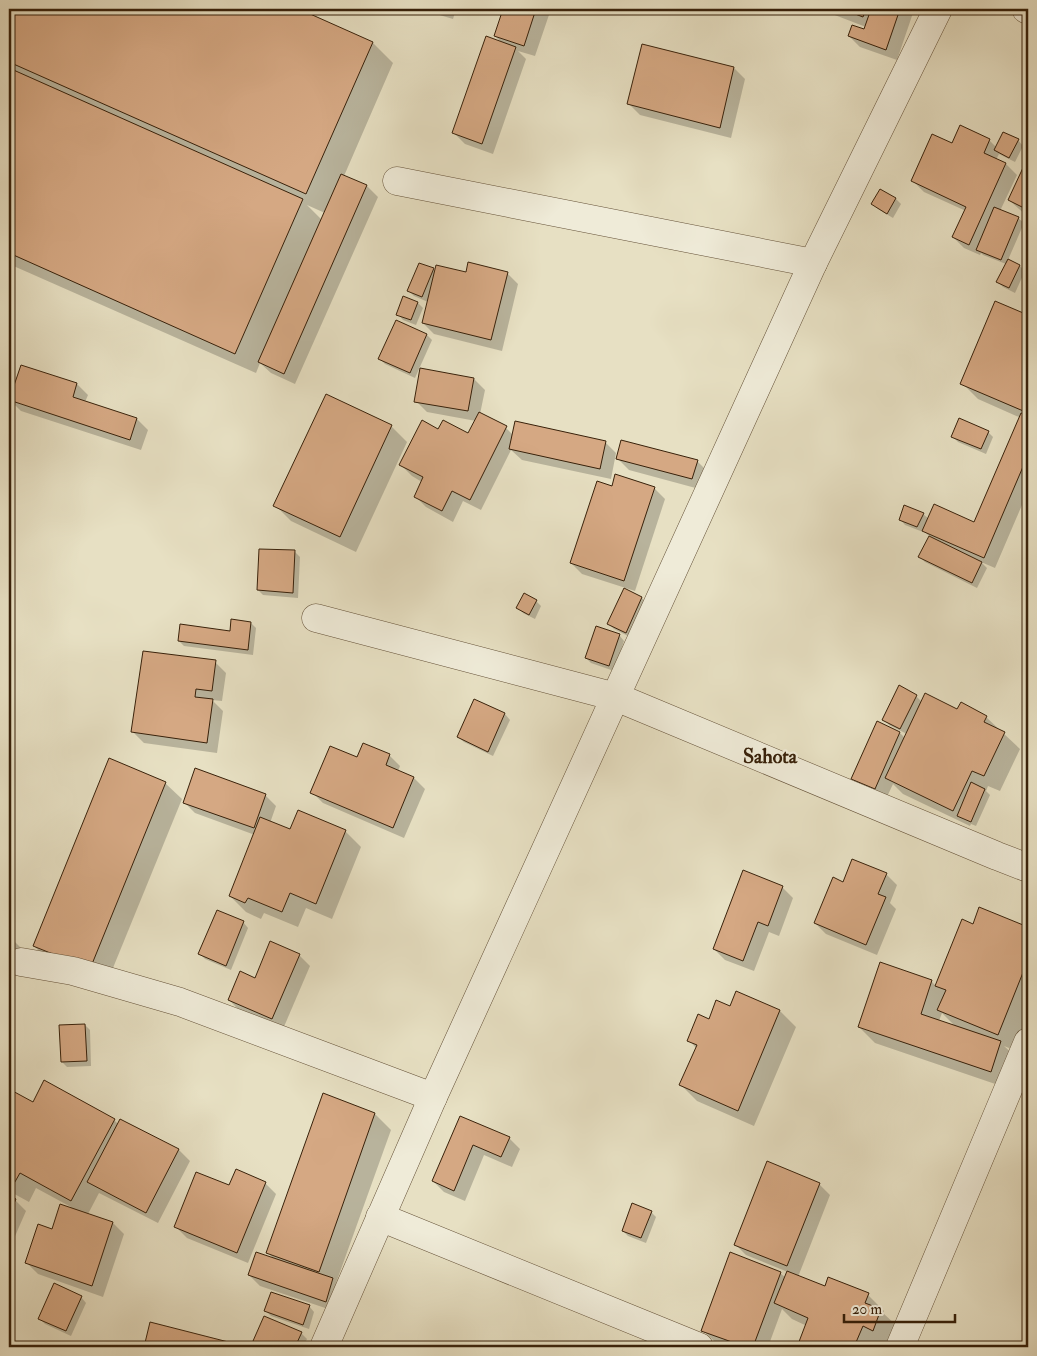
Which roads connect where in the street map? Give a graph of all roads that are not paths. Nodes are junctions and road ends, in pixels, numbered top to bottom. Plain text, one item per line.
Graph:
1 (938, 9) edge
2 (397, 180) dead end
3 (813, 263) junction
4 (316, 618) dead end
5 (616, 697) junction
6 (1028, 868) edge
7 (20, 962) dead end
8 (1028, 1042) edge
9 (433, 1097) junction
10 (380, 1217) junction
11 (324, 1347) edge
12 (699, 1347) edge
13 (900, 1347) edge

1 - 3 street
2 - 3 street
3 - 5 street
4 - 5 street
5 - 6 street
5 - 9 street
7 - 9 street
8 - 13 street
9 - 10 street
10 - 11 street
10 - 12 street

